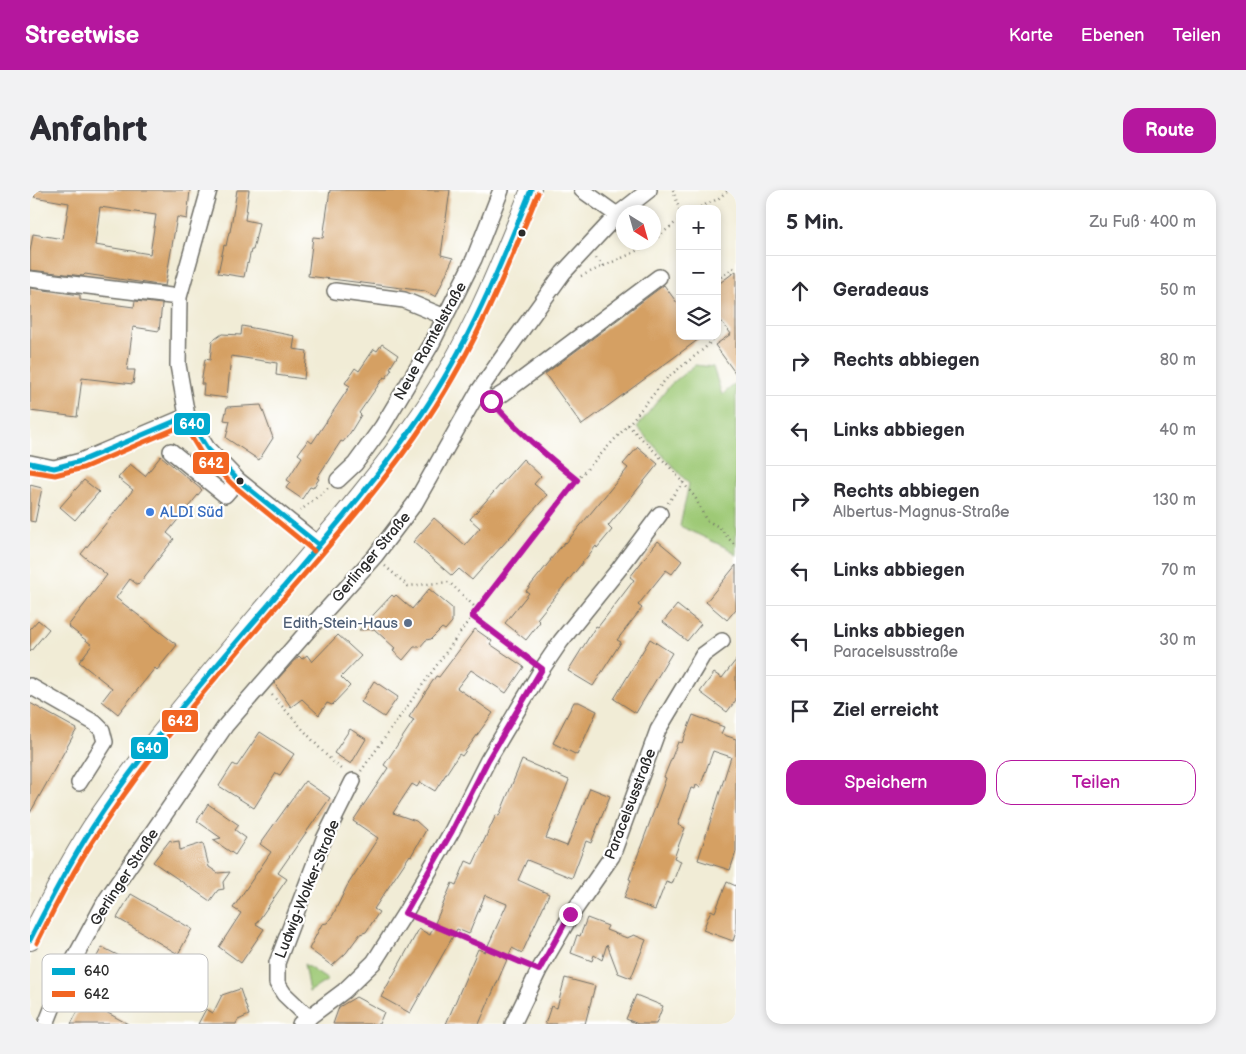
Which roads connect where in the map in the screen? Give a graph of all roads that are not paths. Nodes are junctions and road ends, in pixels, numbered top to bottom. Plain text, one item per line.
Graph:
1 (209, 190) edge
2 (501, 190) edge
3 (531, 190) edge
4 (582, 190) edge
5 (649, 190) edge
6 (630, 205) edge
7 (616, 214) edge
8 (616, 216) edge
9 (659, 277) dead end
10 (30, 279) edge
11 (335, 291) dead end
12 (179, 297) junction
13 (445, 317) junction
14 (478, 392) junction
15 (187, 416) junction
16 (171, 450) dead end
17 (30, 463) edge
18 (238, 480) junction
19 (338, 480) road end
20 (660, 514) road end
21 (319, 545) junction
22 (722, 641) dead end
23 (30, 686) edge
24 (353, 782) road end
25 (79, 783) dead end
26 (30, 940) edge
27 (77, 954) edge
28 (51, 1012) edge
29 (304, 1021) edge
30 (46, 1024) edge
31 (513, 1024) edge

1 - 12 street
2 - 13 street, Neue Ramtelstraße
3 - 21 main road, Neue Ramtelstraße
4 - 7 street
5 - 6 street, Gerlinger Straße
8 - 14 street, Gerlinger Straße
9 - 14 street
10 - 12 street
11 - 13 street
12 - 15 street
13 - 19 street, Neue Ramtelstraße
14 - 27 street, Gerlinger Straße
15 - 17 street
15 - 18 street
16 - 18 street
18 - 21 street
20 - 29 street
21 - 26 main road, Neue Ramtelstraße
22 - 31 street, Paracelsusstraße
23 - 25 street
24 - 29 street, Ludwig-Wolker-Straße
28 - 30 street, Gerlinger Straße

